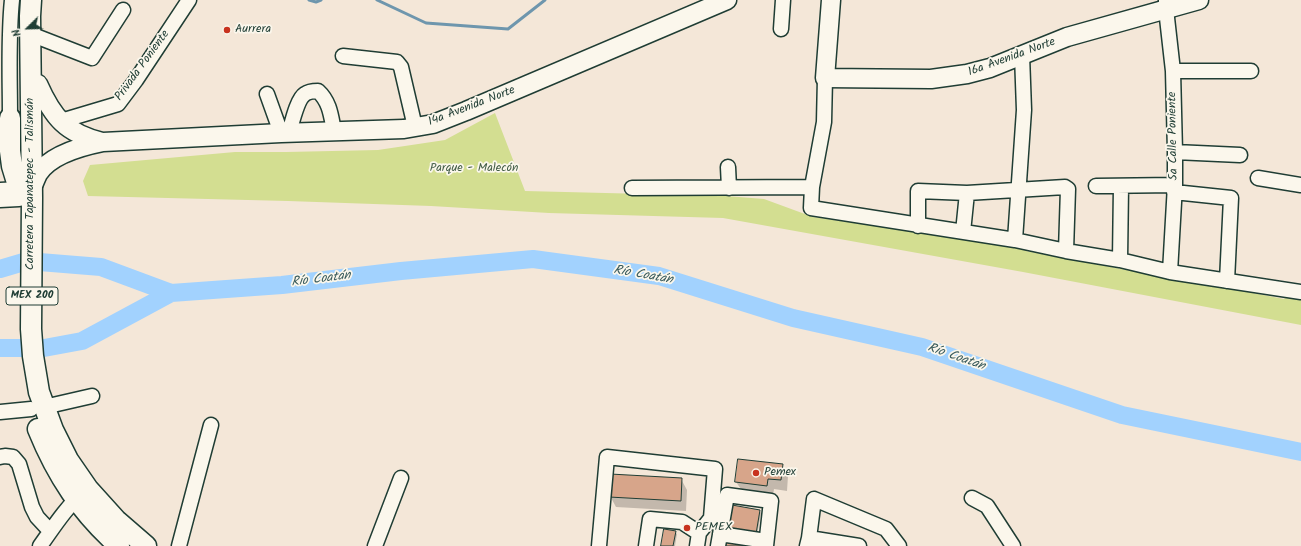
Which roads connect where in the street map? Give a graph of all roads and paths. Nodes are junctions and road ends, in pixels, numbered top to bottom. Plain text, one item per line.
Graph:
1 (12, 0) edge
2 (19, 0) edge
3 (31, 0) edge
4 (40, 0) edge
5 (189, 0) edge
6 (727, 0) edge
7 (783, 0) edge
8 (831, 0) edge
9 (1199, 0) edge
10 (1166, 4) edge
11 (123, 10) dead end
12 (781, 29) dead end
13 (38, 36) junction
14 (1022, 55) junction
15 (343, 56) dead end
16 (1173, 71) junction
17 (1250, 71) dead end
18 (825, 78) junction
19 (38, 84) junction
20 (267, 94) dead end
21 (61, 121) junction
22 (5, 123) edge
23 (415, 127) junction
24 (334, 131) junction
25 (285, 133) junction
26 (103, 142) junction
27 (31, 151) junction
28 (1175, 152) junction
29 (1240, 154) dead end
30 (6, 160) edge
31 (728, 167) dead end
32 (1258, 178) dead end
33 (1301, 185) edge
34 (1096, 186) dead end
35 (1121, 186) junction
36 (812, 187) junction
37 (632, 188) dead end
38 (729, 188) junction
39 (1174, 189) junction
40 (1019, 191) junction
41 (967, 193) junction
42 (17, 194) edge
43 (918, 226) junction
44 (963, 232) junction
45 (1015, 240) junction
46 (1066, 251) junction
47 (1120, 260) junction
48 (1170, 272) junction
49 (1227, 281) junction
50 (1301, 292) edge
51 (92, 396) dead end
52 (35, 401) junction
53 (0, 412) edge
54 (211, 425) dead end
55 (0, 457) edge
56 (401, 478) dead end
57 (82, 494) junction
58 (972, 498) dead end
59 (50, 531) junction
60 (698, 539) edge
61 (719, 540) edge
62 (808, 542) edge
63 (766, 544) edge
64 (40, 546) edge
65 (119, 546) edge
66 (146, 546) edge
67 (179, 546) edge
68 (376, 546) edge
69 (599, 546) edge
70 (646, 546) edge
71 (859, 546) edge
72 (899, 546) edge
73 (1013, 546) edge

1 - 22 street
2 - 42 highway, Carretera Tapanatepec - Talismán / MEX 200
3 - 27 highway, Carretera Tapanatepec - Talismán / MEX 200
4 - 13 street
5 - 21 street, Privada Poniente
6 - 23 main road, 14a Avenida Norte
7 - 12 street
8 - 18 main road
9 - 10 main road, 16a Avenida Norte
10 - 14 main road, 16a Avenida Norte
10 - 16 street, 5a Calle Poniente
11 - 13 street
13 - 19 street
14 - 18 main road, 16a Avenida Norte
14 - 40 street
15 - 23 street
16 - 17 street
16 - 28 street, 5a Calle Poniente
18 - 36 street
19 - 21 main road
19 - 27 highway
20 - 25 street
21 - 26 main road
22 - 30 highway
23 - 24 main road, 14a Avenida Norte
24 - 25 main road, 14a Avenida Norte
24 - 25 street
25 - 26 main road, 14a Avenida Norte
26 - 42 main road
27 - 42 highway, Carretera Tapanatepec - Talismán / MEX 200
28 - 29 street
28 - 39 street, 5a Calle Poniente
30 - 42 highway
31 - 38 street
32 - 33 street
34 - 35 street
35 - 39 street
35 - 47 street
36 - 38 street
36 - 43 street
37 - 38 street
39 - 48 street, 5a Calle Poniente
39 - 49 street
40 - 41 street
40 - 45 street
40 - 46 street
41 - 43 street
41 - 44 street
42 - 52 highway, Carretera Tapanatepec - Talismán / MEX 200
43 - 44 street
44 - 45 street
45 - 46 street
46 - 47 street
47 - 48 street
48 - 49 street
49 - 50 street
51 - 52 street
52 - 53 street
52 - 57 highway, Carretera Tapanatepec - Talismán / MEX 200
54 - 67 street
55 - 59 street
56 - 68 street
57 - 59 street
57 - 65 highway, Carretera Tapanatepec - Talismán / MEX 200
57 - 66 highway, Carretera Tapanatepec - Talismán / MEX 200
58 - 73 street
59 - 64 street
60 - 69 street
60 - 70 street
61 - 63 street
61 - 63 street
62 - 71 street
62 - 72 street

